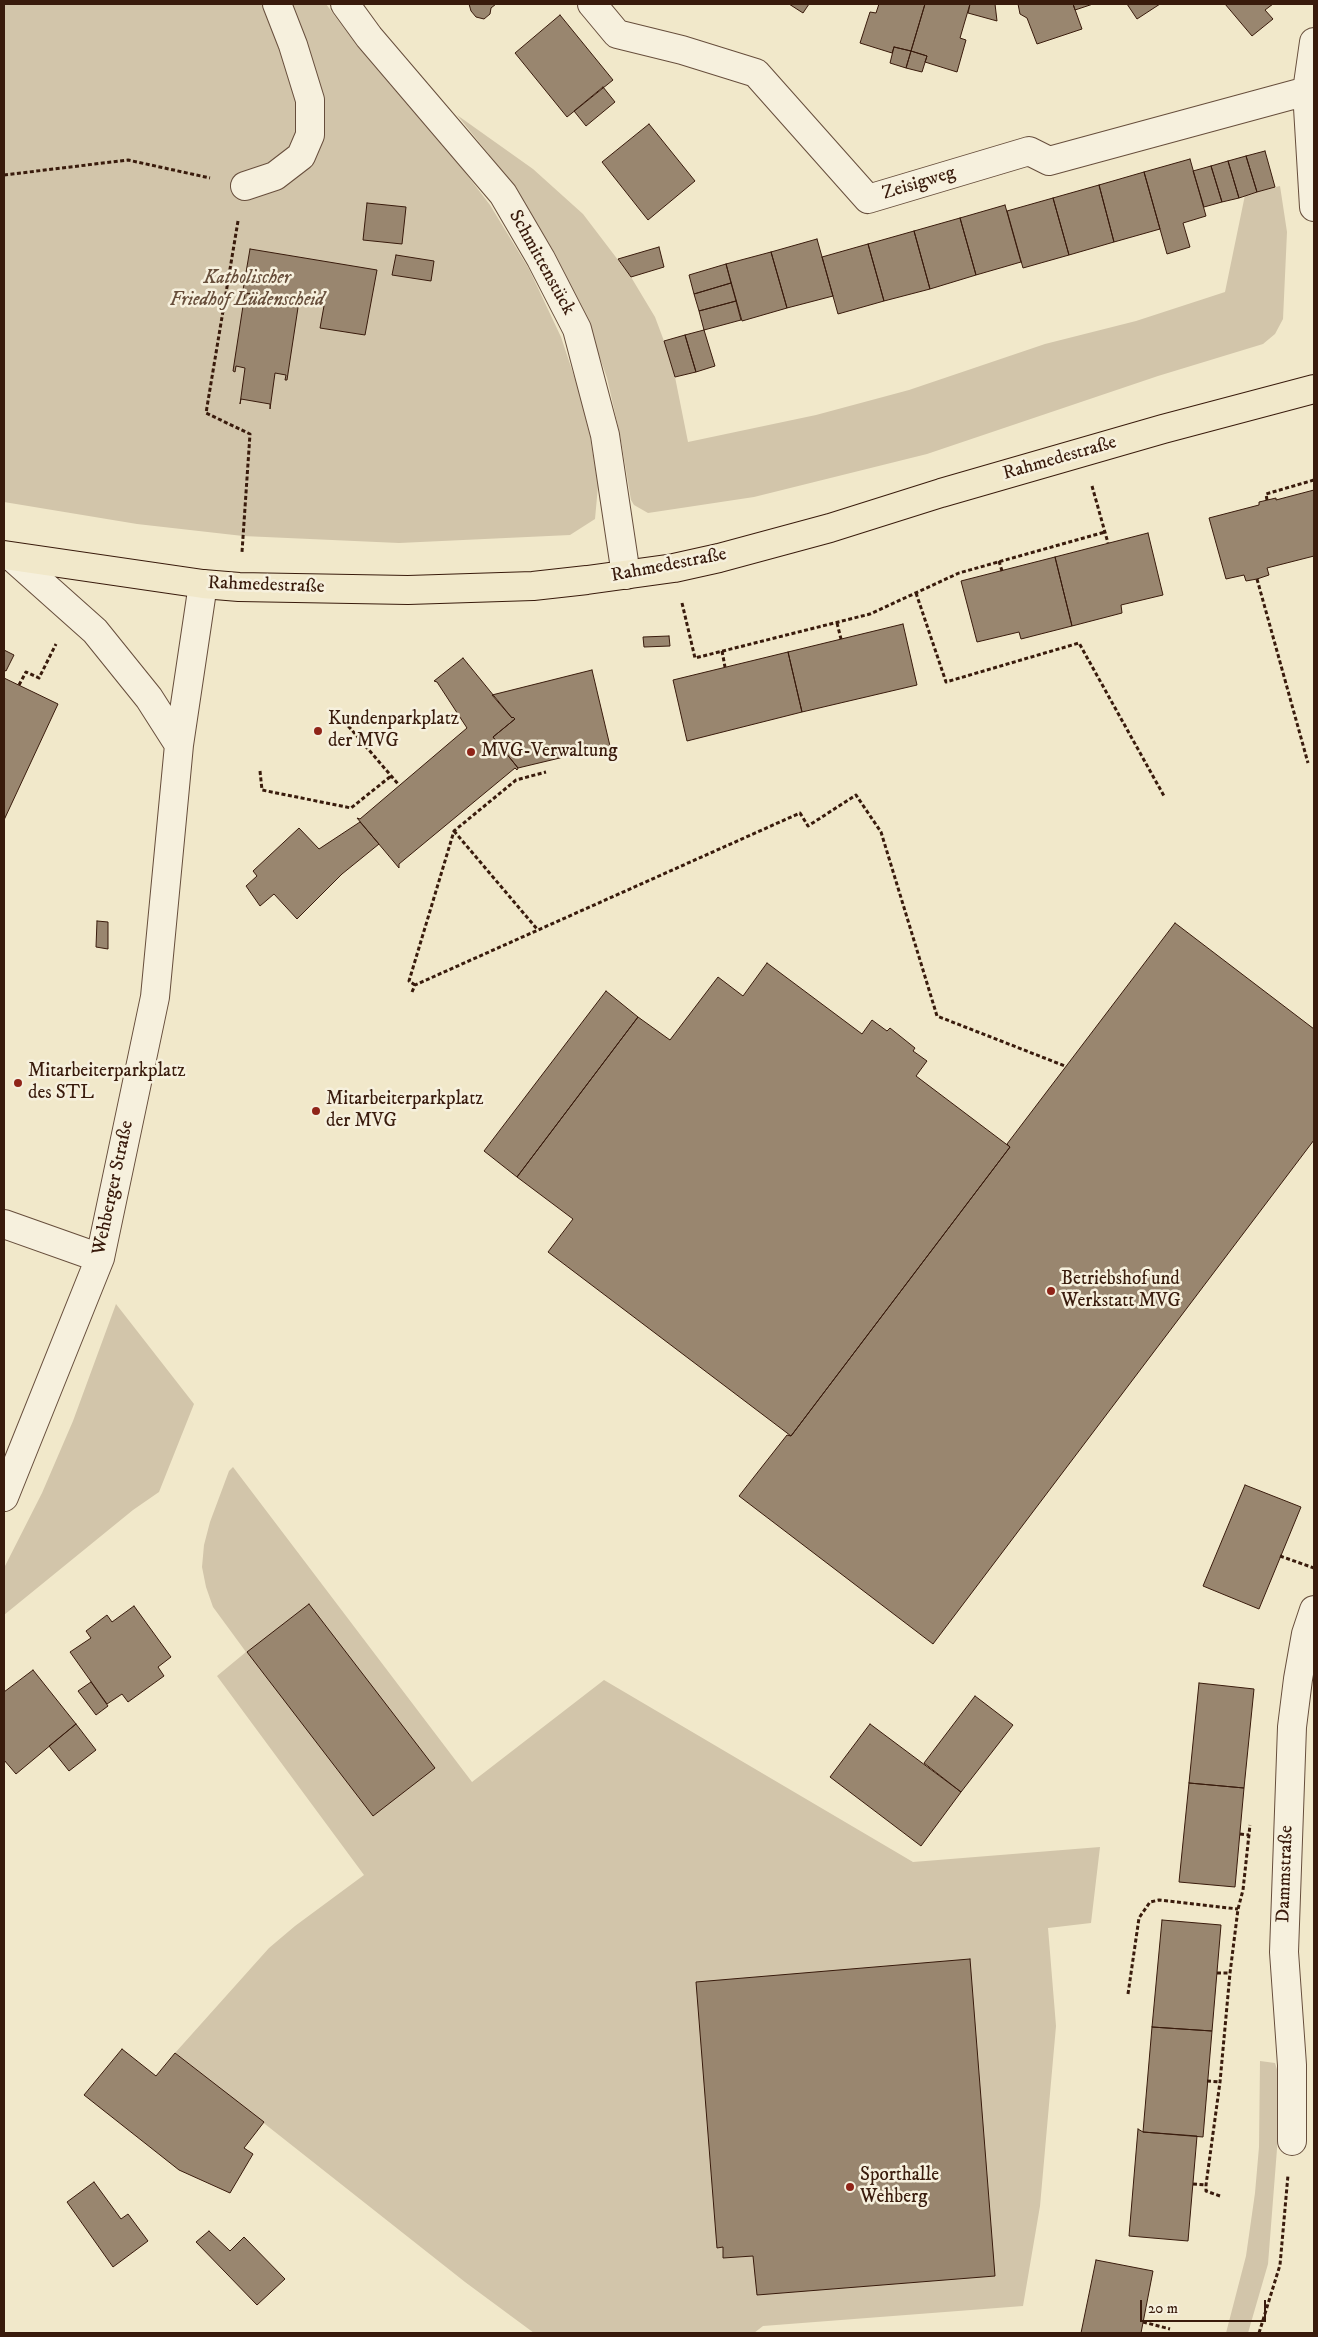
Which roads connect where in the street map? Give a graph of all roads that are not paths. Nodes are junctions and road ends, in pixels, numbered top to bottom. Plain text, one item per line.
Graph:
1 (277, 4) edge
2 (346, 4) edge
3 (592, 4) edge
4 (1314, 42) edge
5 (1307, 91) junction
6 (244, 186) road end
7 (1314, 207) edge
8 (1314, 389) edge
9 (8, 556) edge
10 (626, 575) junction
11 (203, 584) junction
12 (179, 745) junction
13 (4, 1224) edge
14 (100, 1258) junction
15 (4, 1497) edge
16 (1314, 1610) edge
17 (1292, 2141) road end

1 - 6 street
2 - 10 street, Schmittenstück
3 - 5 street, Zeisigweg
4 - 5 street
5 - 7 street
8 - 10 main road, Rahmedestraße
9 - 11 main road, Rahmedestraße
9 - 12 street
10 - 11 main road, Rahmedestraße
11 - 12 street, Wehberger Straße
12 - 14 street, Wehberger Straße
13 - 14 street
14 - 15 street, Wehberger Straße
16 - 17 street, Dammstraße

